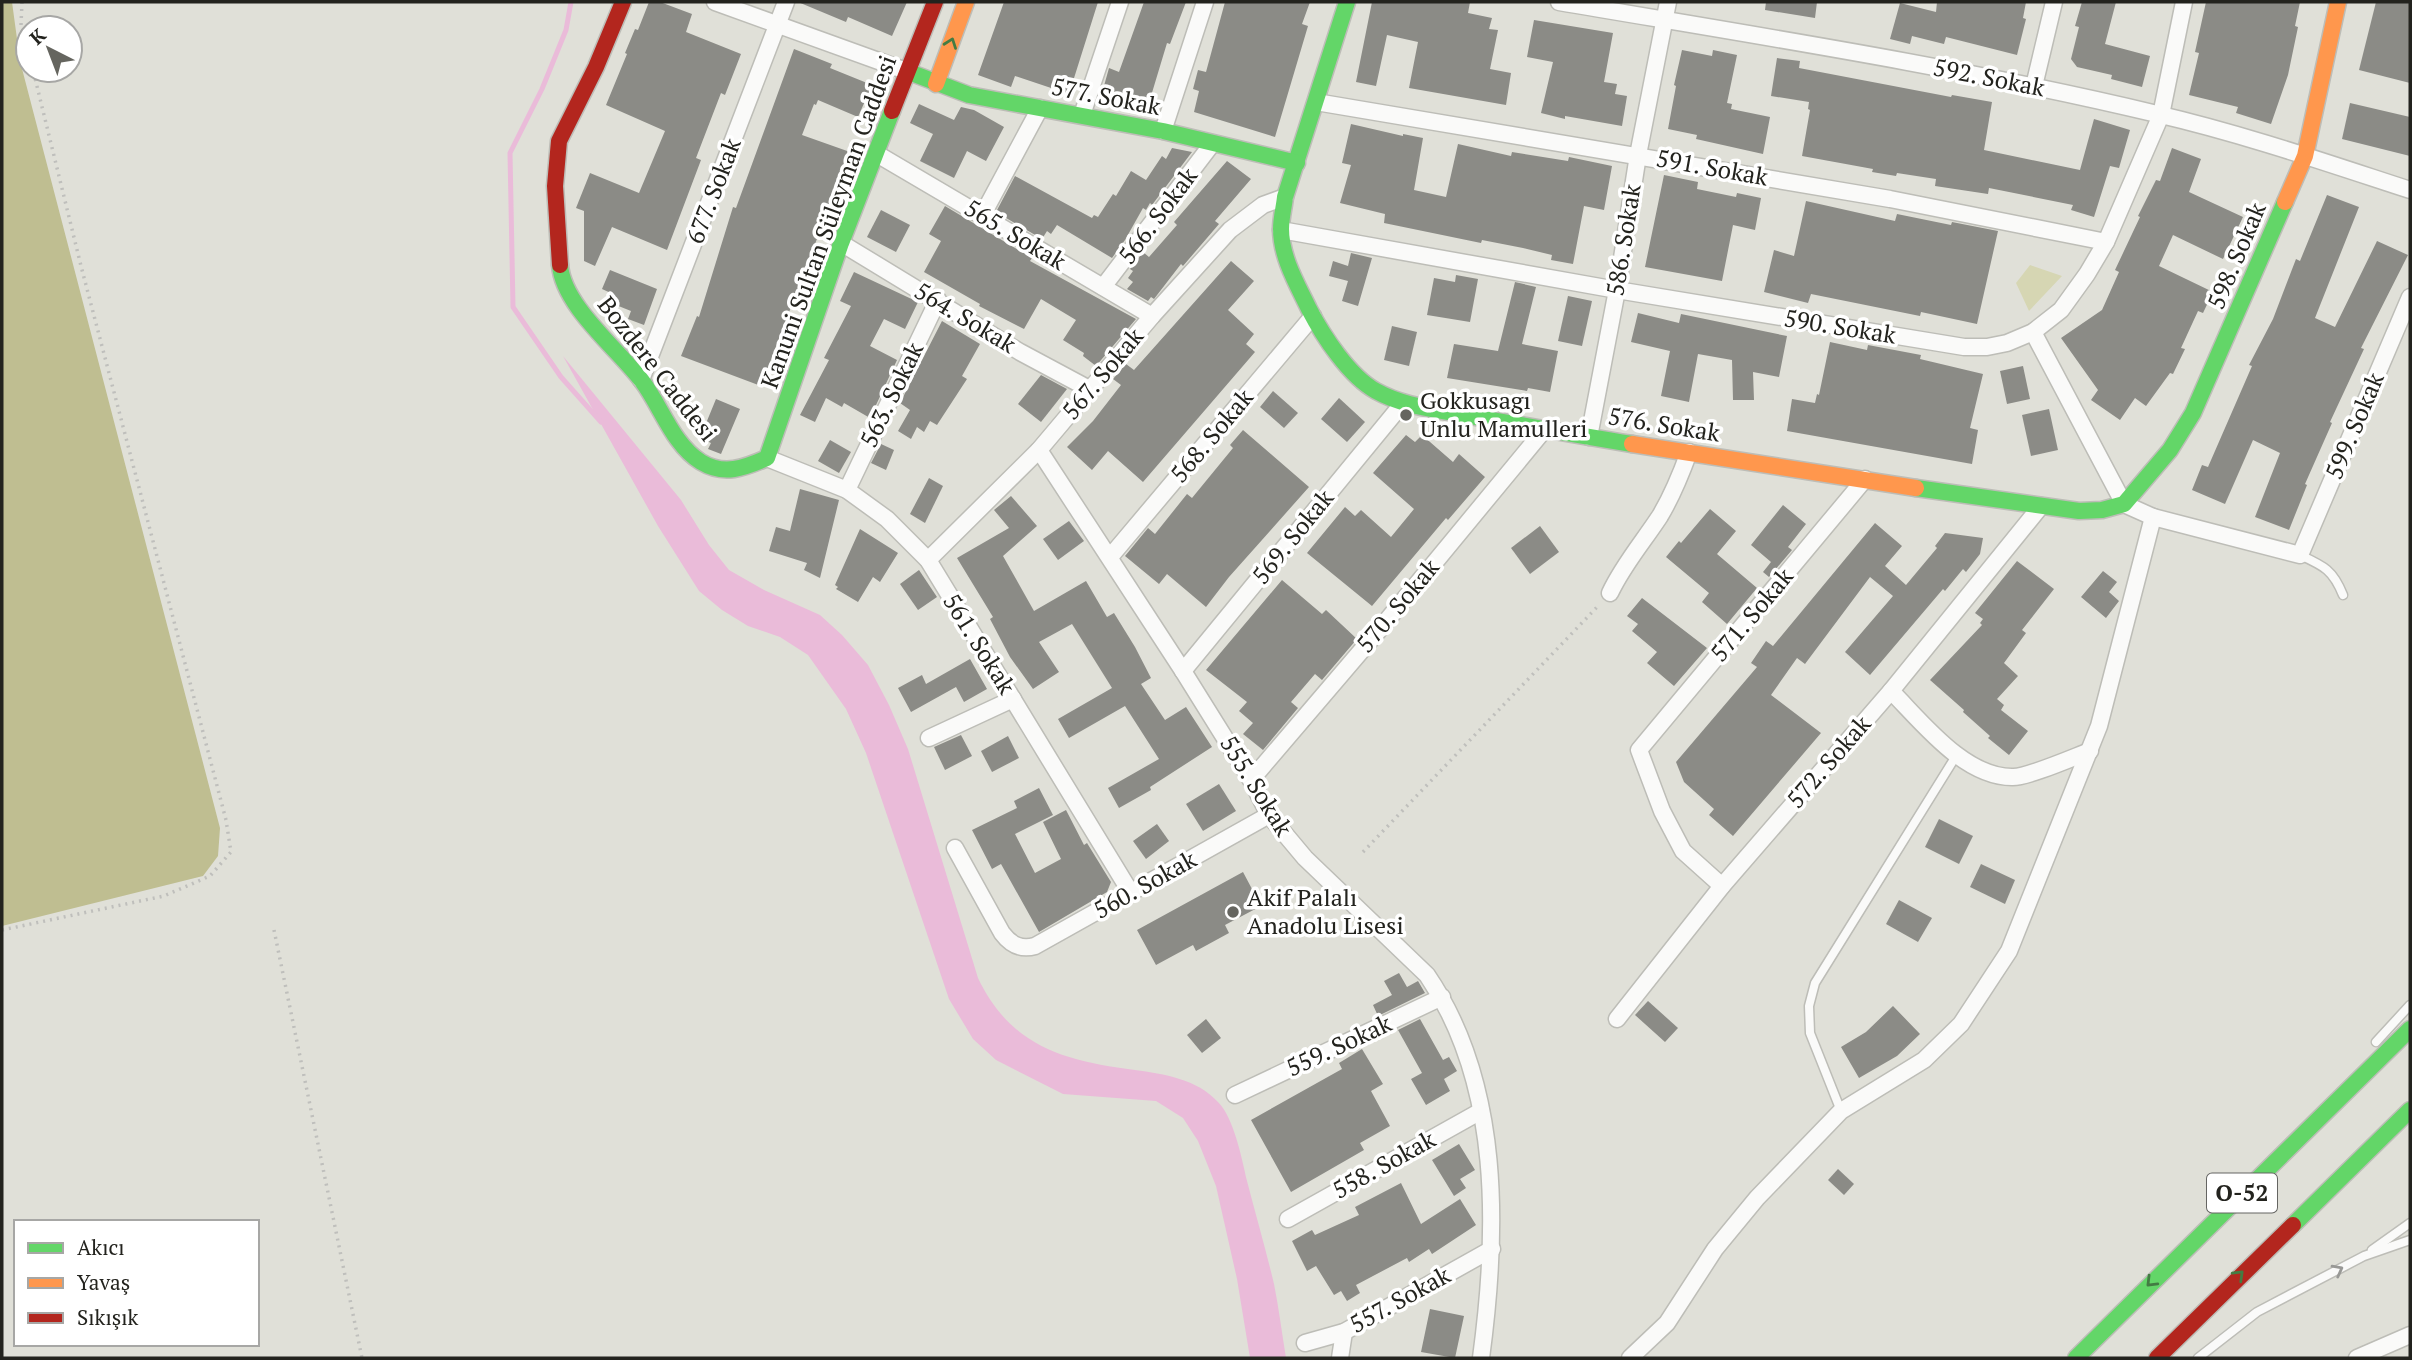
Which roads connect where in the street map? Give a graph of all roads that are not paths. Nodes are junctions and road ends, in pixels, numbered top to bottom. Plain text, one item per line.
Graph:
1 (622, 2) edge
2 (715, 2) edge
3 (786, 2) edge
4 (936, 2) edge
5 (966, 2) edge
6 (1120, 2) edge
7 (1205, 2) edge
8 (1347, 2) edge
9 (1559, 2) edge
10 (1668, 2) edge
11 (2054, 2) edge
12 (2184, 2) edge
13 (2338, 2) edge
14 (1664, 19) junction
15 (778, 24) junction
16 (909, 72) junction
17 (936, 84) junction
18 (2034, 86) junction
19 (1316, 102) junction
20 (1040, 108) junction
21 (1082, 115) junction
22 (2161, 115) junction
23 (1163, 131) junction
24 (1212, 144) junction
25 (877, 154) junction
26 (1638, 155) junction
27 (2305, 156) junction
28 (1297, 163) junction
29 (2410, 190) edge
30 (1285, 197) junction
31 (982, 216) junction
32 (1281, 230) junction
33 (2106, 242) junction
34 (841, 243) junction
35 (1103, 287) junction
36 (1617, 290) junction
37 (2410, 297) edge
38 (938, 300) junction
39 (1152, 316) junction
40 (1313, 316) junction
41 (2032, 332) junction
42 (641, 380) junction
43 (1091, 390) junction
44 (1403, 403) junction
45 (1544, 430) junction
46 (1589, 437) junction
47 (1039, 450) junction
48 (1689, 452) junction
49 (767, 458) junction
50 (1865, 479) junction
51 (847, 490) junction
52 (2124, 504) junction
53 (2041, 506) junction
54 (2153, 517) junction
55 (2300, 555) junction
56 (1110, 557) junction
57 (928, 560) junction
58 (1610, 593) road end
59 (2343, 595) dead end
60 (1183, 671) junction
61 (1891, 691) junction
62 (1013, 699) junction
63 (929, 738) dead end
64 (2090, 751) junction
65 (1956, 756) junction
66 (1251, 780) junction
67 (1269, 816) junction
68 (955, 848) dead end
69 (1722, 886) junction
70 (1132, 893) junction
71 (1442, 997) junction
72 (2410, 1005) edge
73 (1618, 1019) dead end
74 (2410, 1029) edge
75 (2373, 1045) dead end
76 (1235, 1095) dead end
77 (2410, 1110) edge
78 (1481, 1111) junction
79 (1841, 1111) junction
80 (2300, 1124) dead end
81 (1288, 1219) dead end
82 (2410, 1223) edge
83 (2410, 1240) edge
84 (1492, 1249) junction
85 (2364, 1256) junction
86 (2170, 1263) junction
87 (1344, 1332) junction
88 (2410, 1335) edge
89 (1305, 1343) dead end
90 (2381, 1353) edge
91 (1340, 1358) edge
92 (1481, 1358) edge
93 (1630, 1358) edge
94 (2076, 1358) edge
95 (2157, 1358) edge
96 (2198, 1358) edge
97 (2357, 1358) edge

1 - 42 main road, Bozdere Caddesi
2 - 15 street
3 - 15 street, 677. Sokak
4 - 16 main road, Kanuni Sultan Süleyman Caddesi
17 -> 5 main road
6 - 21 street
7 - 23 street
8 - 19 main road, 576. Sokak
9 - 14 street, 592. Sokak
10 - 14 street, 586. Sokak
11 - 18 street
12 - 22 street, 590. Sokak
13 - 27 main road, 598. Sokak
14 - 18 street, 592. Sokak
14 - 26 street, 586. Sokak
15 - 16 street
15 - 42 street, 677. Sokak
16 - 17 main road, 577. Sokak
16 - 25 main road, Kanuni Sultan Süleyman Caddesi
17 - 20 main road, 577. Sokak
18 - 22 street, 592. Sokak
19 - 26 street, 591. Sokak
19 - 28 main road, 576. Sokak
20 - 21 main road, 577. Sokak
20 - 31 street
21 - 23 main road, 577. Sokak
22 - 27 street, 592. Sokak
22 - 33 street, 590. Sokak
23 - 24 main road, 577. Sokak
24 - 28 main road, 577. Sokak
24 - 35 street, 566. Sokak
25 - 31 street, 565. Sokak
25 - 34 main road, Kanuni Sultan Süleyman Caddesi
26 - 33 street, 591. Sokak
26 - 36 street, 586. Sokak
27 - 29 street, 592. Sokak
27 - 52 main road, 598. Sokak
28 - 30 main road, 576. Sokak
30 - 32 main road, 576. Sokak
30 - 39 street, 567. Sokak
31 - 35 street, 565. Sokak
32 - 36 street, 590. Sokak
32 - 40 main road, 576. Sokak
33 - 41 street, 590. Sokak
34 - 38 street, 564. Sokak
34 - 49 main road, Kanuni Sultan Süleyman Caddesi
35 - 39 street, 565. Sokak
36 - 41 street, 590. Sokak
36 - 46 street, 586. Sokak
37 - 55 street, 599. Sokak
38 - 43 street, 564. Sokak
38 - 51 street, 563. Sokak
39 - 43 street, 567. Sokak
40 - 44 main road, 576. Sokak
40 - 56 street, 568. Sokak
41 - 52 street
42 - 49 main road, Bozdere Caddesi
43 - 47 street, 567. Sokak
44 - 45 main road, 576. Sokak
44 - 60 street, 569. Sokak
45 - 46 main road, 576. Sokak
45 - 66 street, 570. Sokak
46 - 48 main road, 576. Sokak
47 - 56 street, 555. Sokak
47 - 57 street, 567. Sokak
48 - 50 main road, 576. Sokak
48 - 58 street
49 - 51 street, 561. Sokak
50 - 53 main road, 576. Sokak
50 - 69 street, 571. Sokak
51 - 57 street, 561. Sokak
52 - 53 main road, 576. Sokak
52 - 54 street
53 - 61 street, 572. Sokak
54 - 55 street
54 - 64 street
55 - 59 lane
56 - 60 street, 555. Sokak
57 - 62 street, 561. Sokak
60 - 66 street, 555. Sokak
61 - 65 street
61 - 69 street, 572. Sokak
62 - 63 street
62 - 70 street, 561. Sokak
64 - 65 street
64 - 79 street
65 - 79 lane
66 - 67 street, 555. Sokak
67 - 70 street, 560. Sokak
67 - 71 street, 555. Sokak
68 - 70 street, 560. Sokak
69 - 73 street, 572. Sokak
71 - 76 street, 559. Sokak
71 - 78 street, 555. Sokak
72 - 75 lane
74 - 86 main road, O-52
95 -> 77 main road, O-52
78 - 81 street, 558. Sokak
78 - 84 street, 555. Sokak
79 - 93 street
80 - 86 lane
82 - 85 lane
83 - 85 lane
84 - 87 street, 557. Sokak
84 - 92 street, 555. Sokak
96 -> 85 lane
86 -> 94 main road, O-52
87 - 89 street, 557. Sokak
87 - 91 street
88 - 90 street
90 - 97 street

